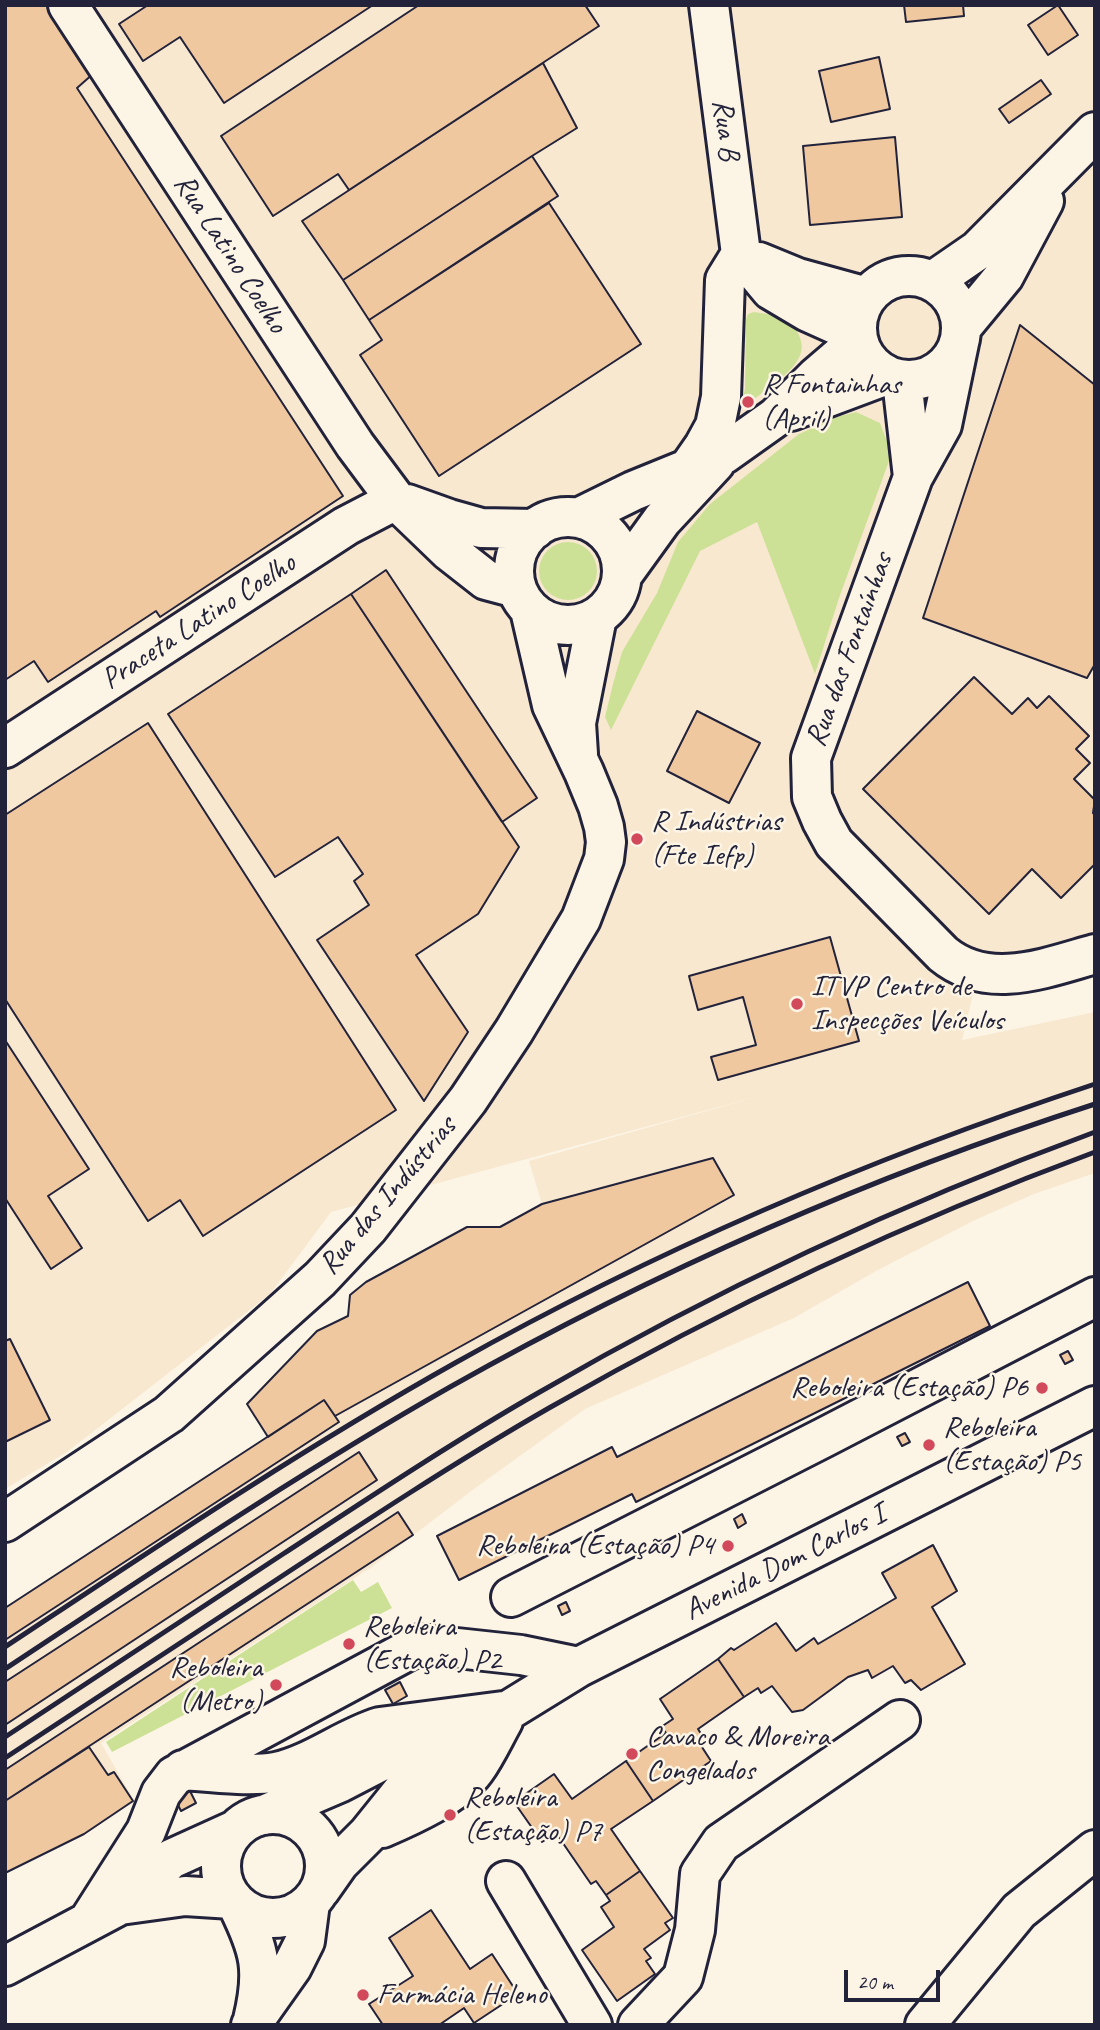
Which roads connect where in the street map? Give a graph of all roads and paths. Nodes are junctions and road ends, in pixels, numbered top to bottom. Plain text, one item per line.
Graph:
1 (68, 5) edge
2 (709, 5) edge
3 (1095, 132) edge
4 (1067, 159) junction
5 (741, 254) junction
6 (933, 281) junction
7 (867, 297) junction
8 (960, 335) junction
9 (858, 338) junction
10 (895, 377) junction
11 (776, 417) junction
12 (724, 454) junction
13 (688, 469) junction
14 (913, 477) junction
15 (396, 500) junction
16 (578, 518) junction
17 (535, 529) junction
18 (623, 574) junction
19 (523, 599) junction
20 (597, 617) junction
21 (5, 748) edge
22 (578, 760) junction
23 (1095, 954) edge
24 (1095, 1297) edge
25 (1095, 1406) edge
26 (5, 1522) edge
27 (511, 1597) dead end
28 (579, 1667) junction
29 (494, 1719) junction
30 (900, 1720) dead end
31 (251, 1734) junction
32 (183, 1770) junction
33 (233, 1773) junction
34 (247, 1823) junction
35 (1095, 1850) edge
36 (506, 1881) dead end
37 (315, 1896) junction
38 (235, 1902) junction
39 (104, 1913) junction
40 (5, 1966) edge
41 (251, 2023) edge
42 (592, 2025) edge
43 (638, 2025) edge
44 (925, 2025) edge

1 - 15 street, Rua Latino Coelho
2 - 5 street, Rua B
3 - 4 street, Rua das Fontaínhas
4 - 6 street, Rua das Fontaínhas
4 - 8 street, Rua das Fontaínhas
5 - 7 street
5 - 9 street
5 - 13 street
6 - 7 street
6 - 8 street
7 - 9 street
8 - 10 street
8 - 14 street, Rua das Fontaínhas
9 - 10 street
9 - 11 street
10 - 11 street
10 - 14 street, Rua das Fontaínhas
11 - 12 street
12 - 13 street
12 - 18 street
13 - 16 street
14 - 23 street, Rua das Fontaínhas
15 - 17 street
15 - 19 street, Rua Latino Coelho
15 - 21 street, Praceta Latino Coelho
16 - 17 street
16 - 18 street
17 - 19 street
18 - 20 street
19 - 20 street
19 - 22 street, Rua das Indústrias
20 - 22 street, Rua das Indústrias
22 - 26 street, Rua das Indústrias
24 - 27 street
25 - 28 street, Avenida Dom Carlos I
28 - 29 street, Avenida Dom Carlos I
28 - 31 street
29 - 33 street
29 - 34 street, Avenida Dom Carlos I
29 - 37 street
30 - 43 street
31 - 32 street
31 - 33 street
32 - 33 street
32 - 39 street
33 - 34 street
34 - 37 street
34 - 38 street
34 - 39 street, Avenida Dom Carlos I
35 - 44 street
36 - 42 street
37 - 38 street
37 - 41 street
38 - 39 street, Avenida Dom Carlos I
38 - 41 street
39 - 40 street, Avenida Dom Carlos I

